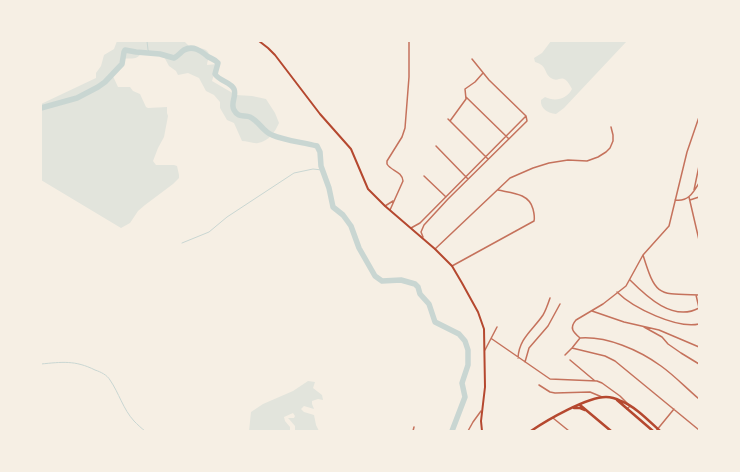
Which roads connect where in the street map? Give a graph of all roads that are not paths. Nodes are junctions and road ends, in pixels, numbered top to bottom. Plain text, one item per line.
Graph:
1 (259, 41) edge
2 (409, 41) edge
3 (472, 59) dead end
4 (483, 73) junction
5 (466, 97) junction
6 (526, 116) junction
7 (699, 117) edge
8 (448, 119) dead end
9 (450, 121) junction
10 (611, 127) dead end
11 (506, 136) junction
12 (509, 139) junction
13 (436, 146) dead end
14 (486, 157) junction
15 (488, 159) junction
16 (699, 166) edge
17 (424, 176) dead end
18 (465, 177) junction
19 (468, 180) junction
20 (699, 183) edge
21 (498, 190) junction
22 (694, 191) junction
23 (445, 197) junction
24 (699, 197) edge
25 (448, 199) junction
26 (690, 199) junction
27 (675, 200) junction
28 (393, 201) junction
29 (385, 206) junction
30 (390, 210) junction
31 (411, 228) junction
32 (423, 237) junction
33 (699, 240) edge
34 (435, 249) junction
35 (643, 255) junction
36 (452, 266) junction
37 (630, 280) junction
38 (617, 292) junction
39 (696, 295) junction
40 (699, 295) edge
41 (550, 298) dead end
42 (560, 304) dead end
43 (699, 308) edge
44 (592, 311) junction
45 (699, 324) edge
46 (643, 326) junction
47 (497, 327) dead end
48 (580, 338) junction
49 (492, 339) junction
50 (699, 347) edge
51 (572, 348) junction
52 (484, 350) junction
53 (565, 355) dead end
54 (518, 358) junction
55 (570, 360) dead end
56 (525, 362) junction
57 (699, 364) edge
58 (595, 381) junction
59 (539, 385) dead end
60 (602, 398) junction
61 (699, 399) edge
62 (616, 400) junction
63 (580, 405) junction
64 (630, 406) junction
65 (570, 409) junction
66 (627, 409) junction
67 (674, 409) junction
68 (481, 411) junction
69 (589, 412) junction
70 (553, 418) junction
71 (414, 427) dead end
72 (658, 430) edge
73 (699, 430) edge
74 (413, 431) edge
75 (468, 431) edge
76 (482, 431) edge
77 (532, 431) edge
78 (569, 431) edge
79 (611, 431) edge
80 (653, 431) edge

1 - 29 main road
2 - 28 street
3 - 4 street
4 - 5 street
4 - 6 street
5 - 9 street
5 - 11 street
6 - 11 street
6 - 12 street
7 - 27 street
8 - 9 street
9 - 14 street
10 - 21 street
11 - 12 street
11 - 14 street
12 - 15 street
13 - 18 street
14 - 15 street
14 - 18 street
15 - 19 street
16 - 22 street
17 - 23 street
18 - 19 street
18 - 23 street
19 - 25 street
20 - 22 street
21 - 34 street
21 - 36 street
22 - 26 street
23 - 25 street
23 - 31 street
24 - 26 street
25 - 32 street
26 - 27 street
26 - 33 street
27 - 35 street
28 - 29 street
28 - 30 street
29 - 30 main road
30 - 31 main road
31 - 32 main road
32 - 34 main road
34 - 36 main road
35 - 37 street
35 - 39 street
36 - 52 main road
37 - 38 street
37 - 43 street
38 - 44 street
38 - 45 street
39 - 40 street
39 - 43 street
41 - 54 street
42 - 56 street
44 - 46 street
44 - 48 street
46 - 50 street
46 - 57 street
47 - 49 street
48 - 51 street
48 - 61 street
49 - 52 street
49 - 54 street
51 - 53 street
51 - 67 street
52 - 68 main road
54 - 56 street
55 - 58 street
56 - 58 street
58 - 64 street
59 - 60 street
60 - 62 main road
60 - 63 main road
62 - 64 main road
62 - 66 main road
63 - 65 main road
63 - 69 main road
64 - 66 street
64 - 72 main road
65 - 69 main road
65 - 70 main road
66 - 80 main road
67 - 72 street
67 - 73 street
68 - 75 street
68 - 76 main road
69 - 79 main road
70 - 77 main road
70 - 78 street
71 - 74 street

